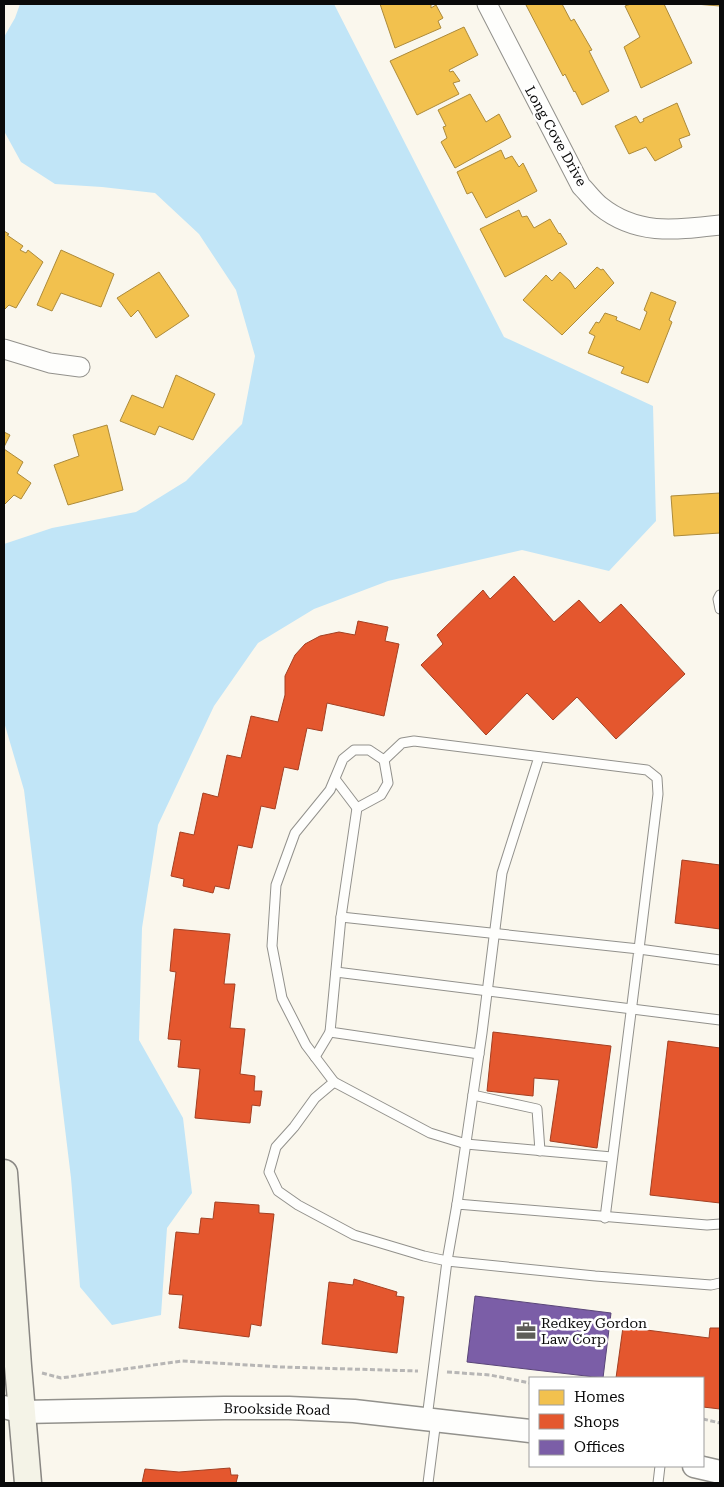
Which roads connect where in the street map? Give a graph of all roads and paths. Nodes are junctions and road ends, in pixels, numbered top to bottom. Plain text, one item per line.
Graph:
1 (487, 4) edge
2 (720, 225) edge
3 (4, 349) edge
4 (80, 367) dead end
5 (720, 595) edge
6 (720, 609) edge
7 (539, 757) junction
8 (384, 760) junction
9 (335, 779) junction
10 (357, 808) junction
11 (341, 916) junction
12 (494, 934) junction
13 (639, 949) junction
14 (720, 960) edge
15 (336, 972) junction
16 (487, 990) junction
17 (630, 1008) junction
18 (720, 1020) edge
19 (330, 1032) junction
20 (479, 1054) junction
21 (315, 1057) junction
22 (334, 1082) junction
23 (473, 1095) junction
24 (466, 1144) junction
25 (540, 1151) junction
26 (612, 1156) junction
27 (4, 1173) edge
28 (457, 1204) junction
29 (605, 1218) junction
30 (720, 1224) edge
31 (447, 1261) junction
32 (720, 1283) edge
33 (18, 1366) junction
34 (433, 1372) junction
35 (529, 1383) edge
36 (10, 1413) edge
37 (704, 1419) edge
38 (432, 1420) junction
39 (720, 1423) edge
40 (529, 1431) edge
41 (660, 1467) edge
42 (698, 1467) edge
43 (720, 1472) edge
44 (28, 1483) edge
45 (428, 1483) edge
46 (658, 1483) edge

1 - 2 street, Long Cove Drive
3 - 4 street
5 - 6 lane
7 - 8 lane
7 - 12 lane
7 - 13 lane
8 - 9 lane
8 - 10 lane
9 - 10 lane
9 - 21 lane
10 - 11 lane
11 - 12 lane
11 - 15 lane
12 - 13 lane
12 - 16 lane
13 - 14 lane
13 - 17 lane
15 - 16 lane
15 - 19 lane
16 - 17 lane
16 - 20 lane
17 - 18 lane
17 - 26 lane
19 - 20 lane
19 - 21 lane
20 - 23 lane
21 - 22 lane
22 - 24 lane
22 - 31 lane
23 - 24 lane
23 - 25 lane
24 - 25 lane
24 - 28 lane
25 - 26 lane
26 - 29 lane
27 - 33 main road
28 - 29 lane
28 - 31 lane
29 - 30 lane
31 - 32 lane
31 - 34 lane
33 - 34 path
33 - 36 main road
34 - 35 path
34 - 38 lane
36 - 38 street, Brookside Road
36 - 44 main road
37 - 39 path
38 - 40 street, Brookside Road
38 - 45 lane
41 - 46 lane
42 - 43 street

